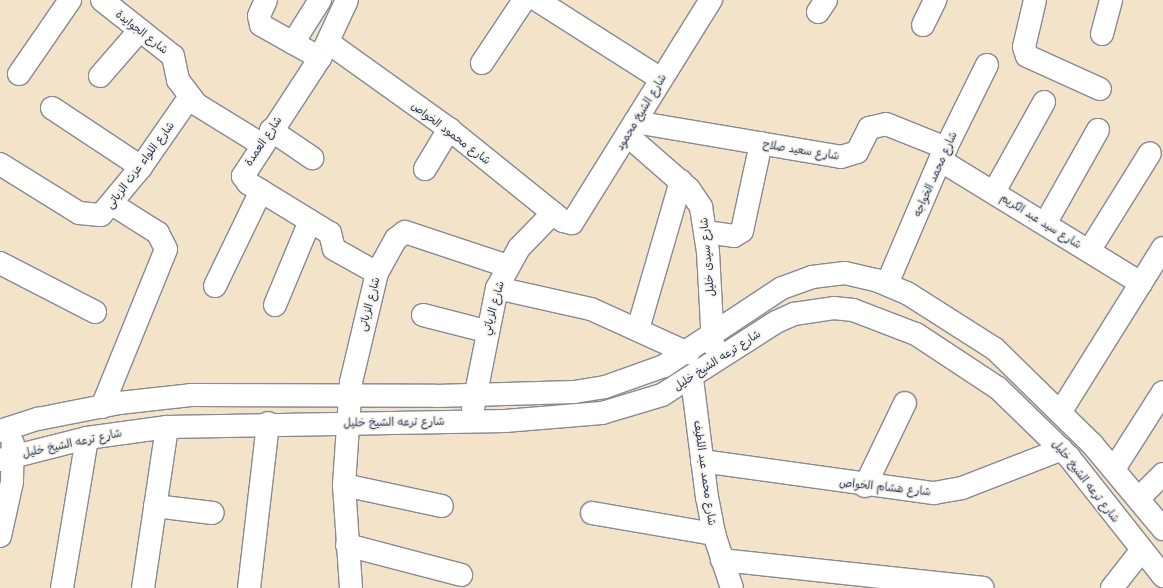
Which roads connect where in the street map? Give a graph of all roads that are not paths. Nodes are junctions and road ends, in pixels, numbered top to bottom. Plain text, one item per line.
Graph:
1 (70, 0) edge
2 (102, 0) edge
3 (320, 0) edge
4 (347, 0) edge
5 (537, 0) edge
6 (711, 0) edge
7 (935, 0) edge
8 (1035, 0) edge
9 (1111, 0) edge
10 (515, 3) edge
11 (262, 10) edge
12 (923, 25) dead end
13 (140, 30) junction
14 (1102, 34) dead end
15 (293, 43) junction
16 (324, 51) junction
17 (482, 63) dead end
18 (987, 65) dead end
19 (19, 74) dead end
20 (100, 76) dead end
21 (661, 79) junction
22 (1100, 89) dead end
23 (189, 98) junction
24 (1044, 102) dead end
25 (52, 108) dead end
26 (631, 128) junction
27 (448, 130) junction
28 (1098, 130) dead end
29 (266, 137) junction
30 (761, 143) junction
31 (1150, 153) dead end
32 (943, 154) junction
33 (312, 158) dead end
34 (0, 164) edge
35 (140, 168) junction
36 (425, 169) dead end
37 (681, 181) junction
38 (261, 191) junction
39 (994, 192) junction
40 (112, 204) junction
41 (552, 213) junction
42 (310, 221) junction
43 (572, 223) joint
44 (1045, 224) junction
45 (706, 232) junction
46 (1163, 248) edge
47 (1089, 251) junction
48 (0, 263) edge
49 (507, 266) junction
50 (377, 272) junction
51 (1141, 283) junction
52 (887, 284) junction
53 (215, 286) dead end
54 (498, 288) junction
55 (275, 304) dead end
56 (94, 312) dead end
57 (423, 315) dead end
58 (638, 329) junction
59 (486, 331) junction
60 (712, 334) junction
61 (688, 353) junction
62 (715, 363) junction
63 (692, 379) junction
64 (1163, 392) edge
65 (474, 394) junction
66 (350, 396) junction
67 (905, 403) dead end
68 (102, 407) junction
69 (1061, 411) junction
70 (472, 421) junction
71 (268, 423) junction
72 (349, 423) junction
73 (167, 427) junction
74 (5, 430) edge
75 (87, 438) junction
76 (1062, 449) junction
77 (8, 458) edge
78 (702, 461) junction
79 (1114, 469) junction
80 (1163, 474) edge
81 (344, 485) junction
82 (866, 486) junction
83 (1139, 498) junction
84 (155, 506) junction
85 (442, 506) dead end
86 (213, 513) dead end
87 (592, 513) dead end
88 (1163, 529) edge
89 (714, 534) junction
90 (0, 536) edge
91 (347, 545) junction
92 (1141, 551) junction
93 (722, 560) junction
94 (460, 575) dead end
95 (1163, 576) edge
96 (62, 588) edge
97 (143, 588) edge
98 (249, 588) edge
99 (350, 588) edge
100 (732, 588) edge
101 (982, 588) edge
102 (1112, 588) edge

1 - 19 street
2 - 13 street, شارع الجوايدة
3 - 15 street
4 - 16 street, شارع العمدة
5 - 21 street
6 - 21 street, شارع الشيخ محمود
7 - 12 street
8 - 22 street
9 - 14 street
10 - 17 street
11 - 15 street, شارع محمود الخواص
13 - 20 street
13 - 23 street, شارع الجوايدة
15 - 16 street, شارع محمود الخواص
16 - 27 street, شارع محمود الخواص
16 - 29 street, شارع العمدة
18 - 32 street, شارع محمد الخواجه
21 - 26 street, شارع الشيخ محمود
23 - 29 street, شارع الجوايدة
23 - 35 street, شارع اللواء عزت الزياتى
24 - 39 street
25 - 35 street
26 - 30 street, شارع سعيد صلاح
26 - 37 street, شارع سيدى خليل
26 - 43 street, شارع الشيخ محمود
27 - 36 street
27 - 41 street, شارع محمود الخواص
28 - 44 street
29 - 33 street, شارع الجوايدة
29 - 38 street, شارع العمدة
30 - 32 street, شارع سعيد صلاح
30 - 45 street
31 - 47 street
32 - 39 street, شارع سيد عبد الكريم
32 - 52 street, شارع محمد الخواجه
34 - 40 street, شارع اللواء عزت الزياتى
35 - 40 street, شارع اللواء عزت الزياتى
37 - 45 street, شارع سيدى خليل
37 - 58 street
38 - 42 street, شارع العمدة
38 - 53 street
39 - 44 street, شارع سيد عبد الكريم
40 - 68 street
41 - 43 street, شارع محمود الخواص
41 - 49 street, شارع الزياتي
42 - 50 street, شارع العمدة
42 - 55 street
44 - 47 street, شارع سيد عبد الكريم
45 - 60 street, شارع سيدى خليل
46 - 51 street
47 - 51 street, شارع سيد عبد الكريم
48 - 56 street
49 - 50 street, شارع الزياتى
49 - 54 street, شارع الزياتي
50 - 66 street, شارع الزياتى
51 - 69 street
52 - 60 street, شارع ترعه الشيخ خليل
52 - 69 street, شارع ترعه الشيخ خليل
54 - 58 street
54 - 59 street, شارع الزياتي
57 - 59 street
58 - 61 street
59 - 65 street, شارع الزياتي
60 - 61 street, شارع ترعه الشيخ خليل
60 - 62 street, شارع سيدى خليل
61 - 65 street, شارع ترعه الشيخ خليل
62 - 63 street, شارع ترعه الشيخ خليل
62 - 76 street, شارع ترعه الشيخ خليل
63 - 70 street, شارع ترعه الشيخ خليل
63 - 78 street, شارع محمد عبد اللطيف
64 - 79 street
65 - 66 street, شارع ترعه الشيخ خليل
65 - 70 street, شارع الزياتي
66 - 68 street, شارع ترعه الشيخ خليل
66 - 72 street, شارع الزياتى
67 - 82 street
68 - 74 street, شارع ترعه الشيخ خليل
69 - 79 street, شارع ترعه الشيخ خليل
70 - 72 street, شارع ترعه الشيخ خليل
71 - 72 street, شارع ترعه الشيخ خليل
71 - 73 street, شارع ترعه الشيخ خليل
71 - 98 street
72 - 81 street, شارع الزياتى
73 - 75 street, شارع ترعه الشيخ خليل
73 - 84 street
74 - 77 street
75 - 77 street, شارع ترعه الشيخ خليل
75 - 96 street
76 - 82 street, شارع هشام الخواص
76 - 92 street, شارع ترعه الشيخ خليل
77 - 90 street
78 - 82 street, شارع هشام الخواص
78 - 89 street, شارع محمد عبد اللطيف
79 - 83 street, شارع ترعه الشيخ خليل
80 - 83 street
81 - 85 street
81 - 91 street, شارع الزياتى
83 - 88 street, شارع ترعه الشيخ خليل
84 - 86 street
84 - 97 street
87 - 89 street
89 - 93 street, شارع محمد عبد اللطيف
91 - 94 street
91 - 99 street, شارع الزياتى
92 - 95 street, شارع ترعه الشيخ خليل
92 - 102 street
93 - 100 street, شارع محمد عبد اللطيف
93 - 101 street

